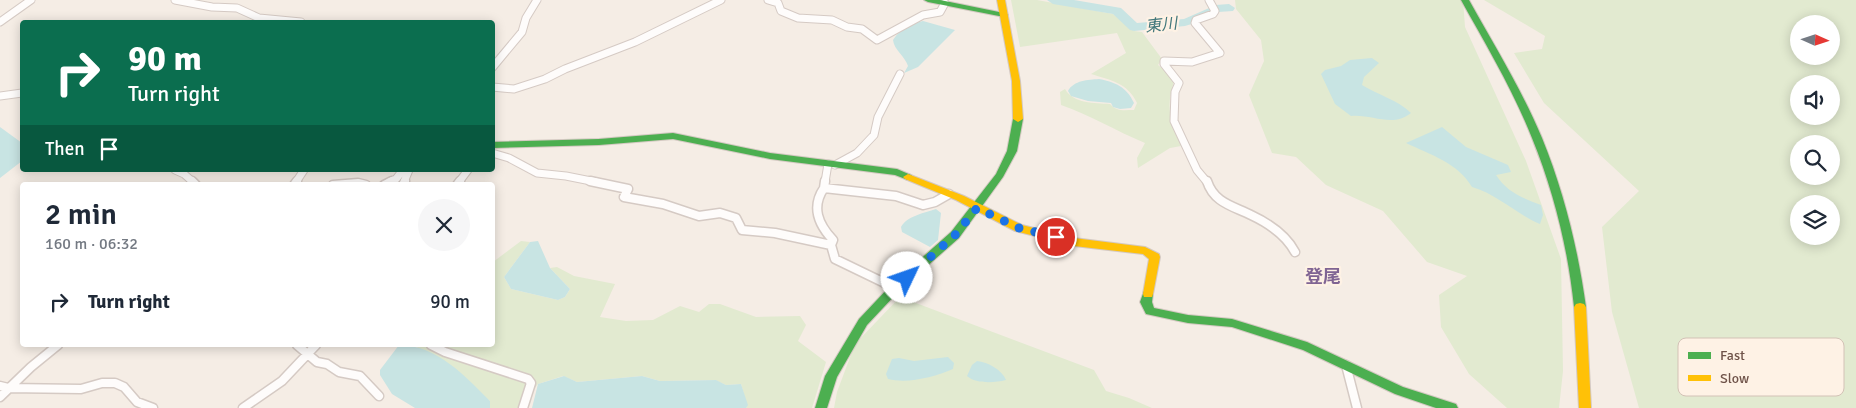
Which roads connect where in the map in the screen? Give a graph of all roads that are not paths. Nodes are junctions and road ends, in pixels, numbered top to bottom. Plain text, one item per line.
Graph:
1 (31, 0) edge
2 (175, 0) edge
3 (537, 0) edge
4 (721, 0) edge
5 (768, 0) edge
6 (928, 0) edge
7 (1001, 0) edge
8 (1209, 0) edge
9 (1465, 0) edge
10 (945, 4) junction
11 (1004, 15) junction
12 (280, 20) edge
13 (0, 22) edge
14 (495, 64) edge
15 (900, 74) dead end
16 (495, 87) edge
17 (20, 93) edge
18 (0, 96) edge
19 (495, 145) edge
20 (495, 154) edge
21 (832, 164) junction
22 (180, 172) edge
23 (401, 172) edge
24 (193, 182) edge
25 (390, 182) edge
26 (824, 188) junction
27 (949, 194) junction
28 (977, 208) junction
29 (831, 245) junction
30 (1295, 252) dead end
31 (895, 288) junction
32 (56, 347) edge
33 (299, 347) edge
34 (314, 347) edge
35 (435, 347) edge
36 (307, 355) junction
37 (1346, 366) junction
38 (4, 387) edge
39 (380, 396) dead end
40 (0, 397) edge
41 (153, 408) edge
42 (243, 408) edge
43 (523, 408) edge
44 (821, 408) edge
45 (1357, 408) edge
46 (1452, 408) edge
47 (1585, 408) edge

1 - 13 street
2 - 12 street
3 - 14 street
4 - 16 street
5 - 10 street
6 - 10 main road
7 - 11 main road
8 - 30 street
9 - 47 main road
10 - 11 main road
11 - 28 main road
15 - 21 street
17 - 18 street
19 - 21 main road
20 - 29 street
21 - 26 street
21 - 27 main road
22 - 24 street
23 - 25 street
26 - 27 street
26 - 29 street
27 - 28 main road
28 - 31 main road
28 - 37 main road
29 - 31 street
31 - 44 main road
32 - 38 street
33 - 36 street
34 - 36 street
35 - 43 street
36 - 39 street
36 - 42 street
37 - 45 street
37 - 46 main road
38 - 40 street
38 - 41 street

